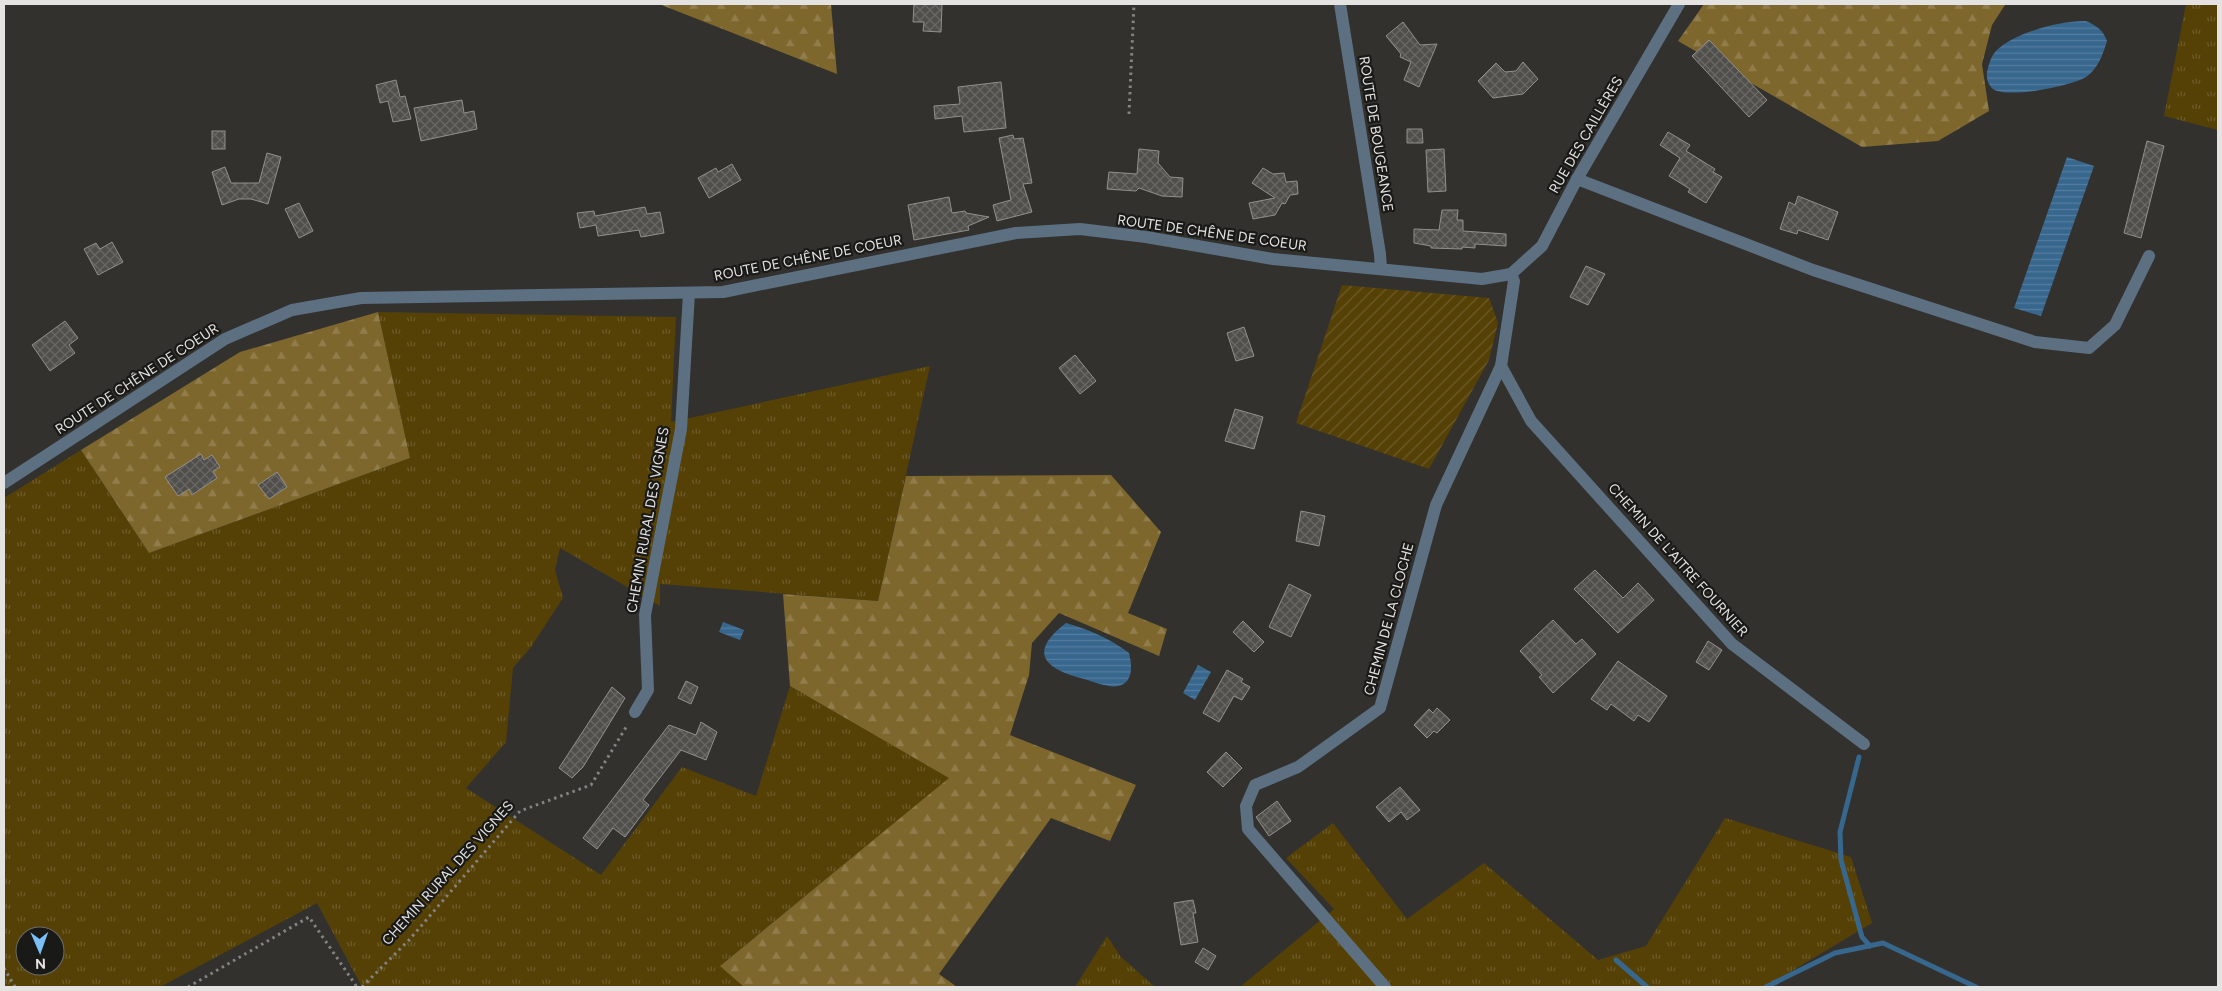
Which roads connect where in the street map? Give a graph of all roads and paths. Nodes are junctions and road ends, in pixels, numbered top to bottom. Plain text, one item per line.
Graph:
1 (1134, 4) edge
2 (1340, 4) edge
3 (1679, 4) edge
4 (1129, 114) dead end
5 (1577, 179) junction
6 (2149, 256) dead end
7 (1381, 269) junction
8 (1511, 274) junction
9 (689, 292) junction
10 (1501, 366) junction
11 (4, 483) edge
12 (635, 712) joint
13 (1864, 744) dead end
14 (4, 968) edge
15 (15, 987) edge
16 (188, 987) edge
17 (357, 987) edge
18 (362, 987) edge
19 (1385, 987) edge

1 - 4 path
2 - 7 street, ROUTE DE BOUGEANCE
3 - 5 street, RUE DES CAILLÈRES
5 - 6 street
5 - 8 street, RUE DES CAILLÈRES
7 - 8 street, ROUTE DE CHÊNE DE COEUR
7 - 9 street, ROUTE DE CHÊNE DE COEUR
8 - 10 street, CHEMIN DE LA CLOCHE
9 - 11 street, ROUTE DE CHÊNE DE COEUR
9 - 12 street, CHEMIN RURAL DES VIGNES
10 - 13 street, CHEMIN DE L'AITRE FOURNIER
10 - 19 street, CHEMIN DE LA CLOCHE
12 - 18 path, CHEMIN RURAL DES VIGNES
14 - 15 path
16 - 17 path

